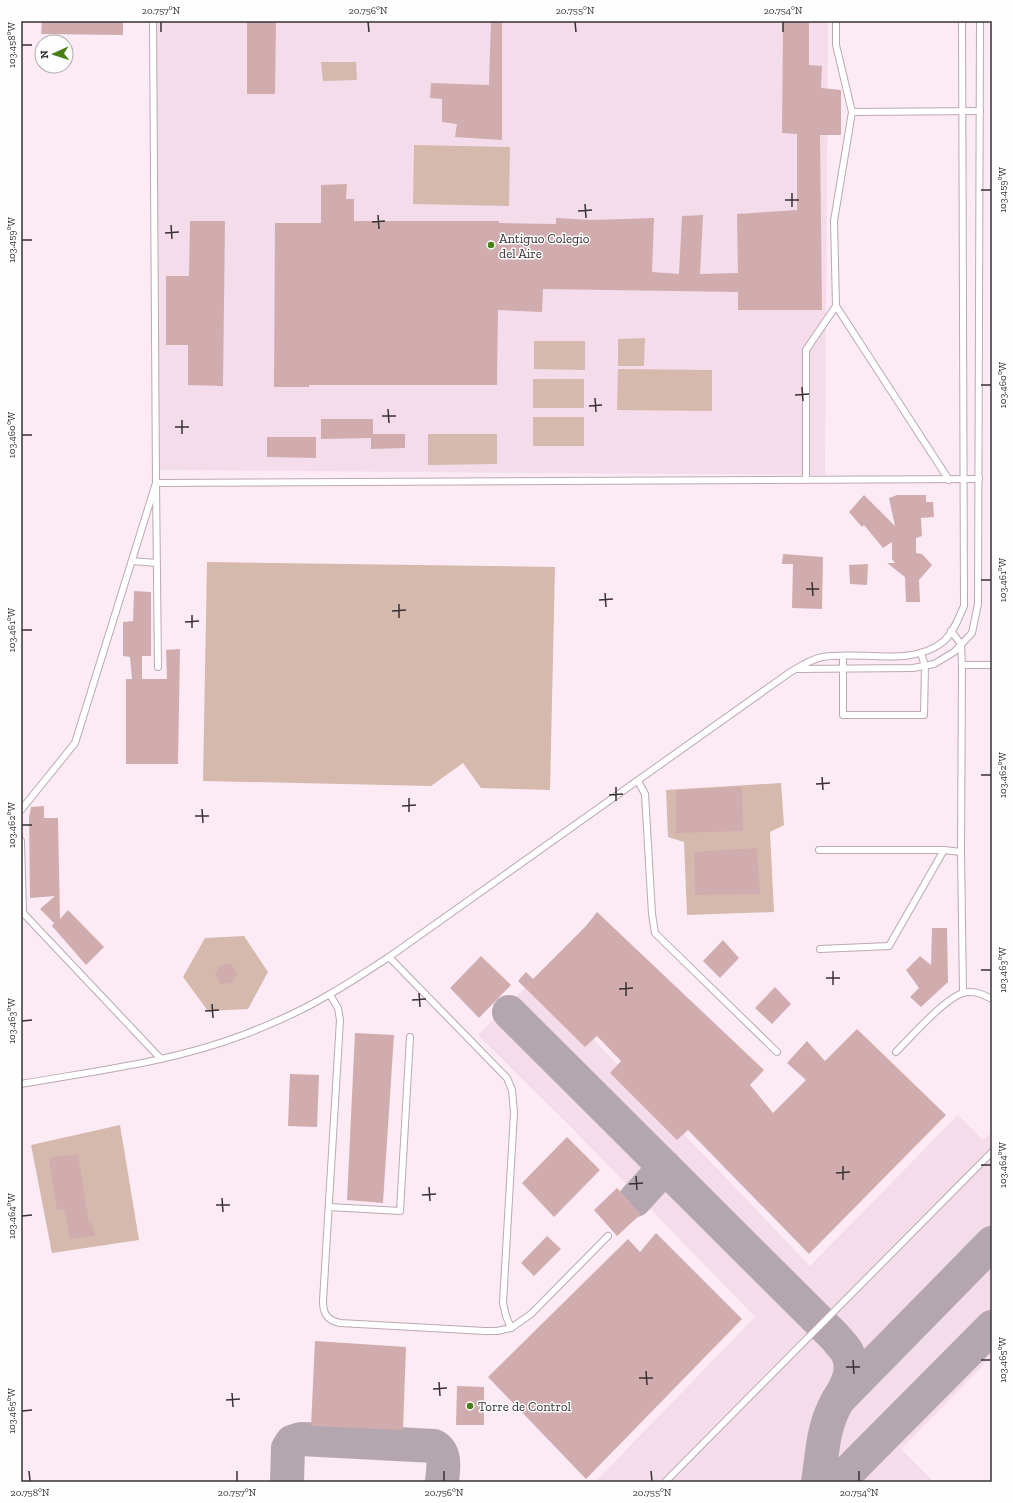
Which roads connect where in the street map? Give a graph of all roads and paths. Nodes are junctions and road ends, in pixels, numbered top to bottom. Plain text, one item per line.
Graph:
1 (153, 21) edge
2 (836, 21) edge
3 (962, 21) edge
4 (980, 21) edge
5 (980, 111) junction
6 (852, 112) junction
7 (962, 112) junction
8 (836, 306) junction
9 (979, 479) junction
10 (806, 480) junction
11 (949, 480) junction
12 (963, 480) junction
13 (156, 483) junction
14 (132, 561) junction
15 (156, 563) junction
16 (951, 631) junction
17 (961, 644) junction
18 (921, 653) junction
19 (843, 656) junction
20 (962, 665) junction
21 (992, 665) edge
22 (925, 666) junction
23 (158, 667) dead end
24 (842, 668) junction
25 (796, 669) junction
26 (638, 780) junction
27 (21, 810) edge
28 (21, 841) edge
29 (819, 850) dead end
30 (944, 850) junction
31 (962, 852) junction
32 (820, 949) dead end
33 (389, 957) junction
34 (963, 993) junction
35 (330, 995) junction
36 (992, 999) edge
37 (410, 1037) dead end
38 (777, 1052) dead end
39 (896, 1052) dead end
40 (161, 1059) junction
41 (21, 1084) edge
42 (992, 1152) edge
43 (329, 1207) junction
44 (608, 1236) dead end
45 (511, 1328) junction
46 (665, 1482) edge

1 - 13 lane
2 - 6 lane
3 - 7 lane
4 - 5 lane
5 - 7 lane
5 - 9 lane
6 - 7 lane
6 - 8 lane
7 - 12 lane
8 - 10 lane
8 - 11 lane
9 - 12 lane
9 - 17 lane
10 - 11 lane
10 - 13 lane
11 - 12 lane
12 - 16 lane
13 - 14 lane
13 - 15 lane
14 - 15 lane
14 - 27 lane
15 - 23 lane
16 - 17 lane
16 - 18 lane
17 - 20 lane
17 - 22 lane
18 - 19 lane
18 - 22 lane
19 - 24 lane
19 - 25 lane
20 - 21 lane
20 - 31 lane
22 - 24 lane
22 - 24 lane
24 - 25 lane
25 - 26 lane
26 - 33 lane
26 - 38 lane
28 - 40 lane
29 - 30 lane
30 - 31 lane
30 - 32 lane
31 - 34 lane
33 - 35 lane
33 - 45 lane
34 - 36 lane
34 - 39 lane
35 - 40 lane
35 - 43 lane
37 - 43 lane
40 - 41 lane
42 - 46 lane
43 - 45 lane
44 - 45 lane

